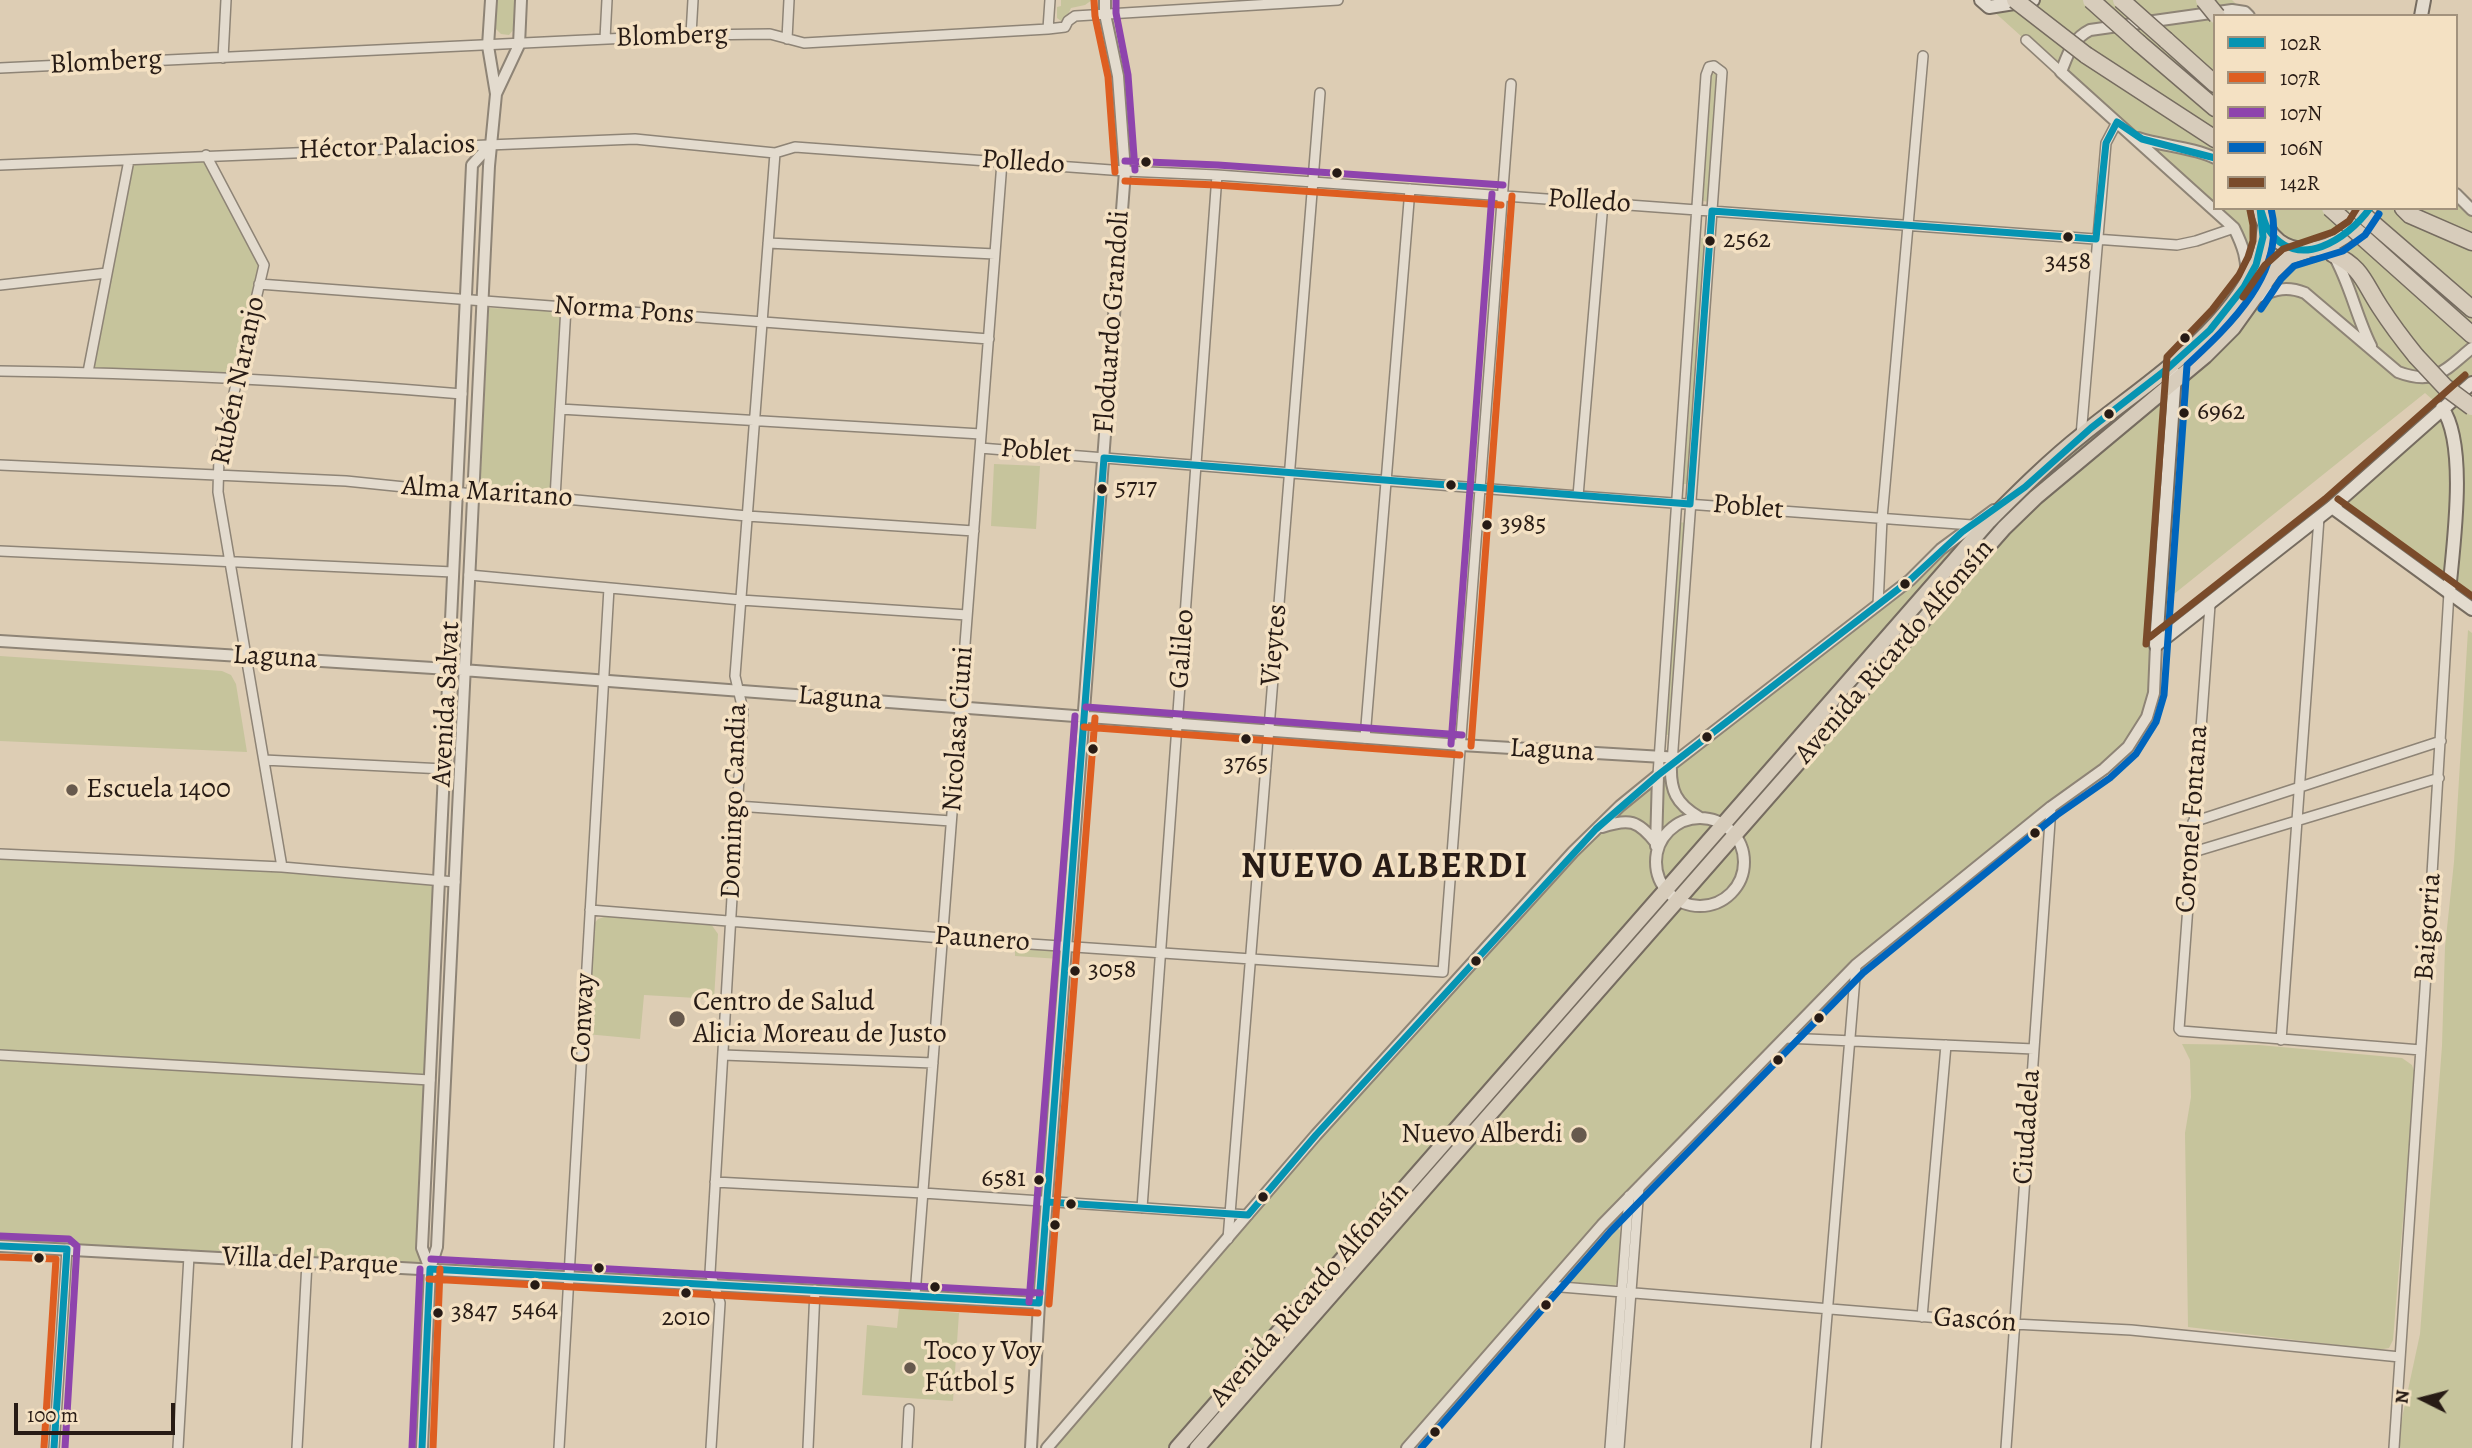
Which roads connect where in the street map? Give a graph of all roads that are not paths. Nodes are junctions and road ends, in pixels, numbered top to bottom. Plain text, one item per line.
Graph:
1 (226, 0) edge
2 (491, 0) edge
3 (521, 0) edge
4 (607, 0) edge
5 (693, 0) edge
6 (789, 0) edge
7 (1050, 0) edge
8 (1105, 0) edge
9 (1338, 0) edge
10 (2015, 0) edge
11 (2033, 0) edge
12 (2091, 0) edge
13 (2121, 0) edge
14 (2204, 0) edge
15 (1985, 3) edge
16 (1188, 4) edge
17 (1105, 14) junction
18 (2215, 14) edge
19 (2247, 14) edge
20 (1048, 29) junction
21 (691, 35) junction
22 (606, 38) junction
23 (786, 39) junction
24 (2026, 40) dead end
25 (519, 45) junction
26 (488, 46) junction
27 (1923, 56) dead end
28 (223, 58) junction
29 (0, 68) edge
30 (2061, 72) junction
31 (2213, 82) edge
32 (1511, 84) dead end
33 (1320, 93) dead end
34 (496, 94) junction
35 (2213, 106) edge
36 (2117, 122) junction
37 (2132, 136) junction
38 (2213, 138) edge
39 (491, 144) junction
40 (775, 153) junction
41 (206, 155) junction
42 (2213, 157) edge
43 (129, 160) junction
44 (1002, 162) junction
45 (0, 165) edge
46 (1125, 171) junction
47 (1217, 175) junction
48 (1313, 182) junction
49 (1410, 189) junction
50 (1503, 195) junction
51 (2458, 196) edge
52 (1602, 203) junction
53 (2213, 209) edge
54 (2471, 209) edge
55 (1697, 210) junction
56 (2214, 210) edge
57 (2261, 210) edge
58 (2332, 210) edge
59 (2405, 210) edge
60 (1712, 211) junction
61 (2369, 214) edge
62 (1908, 225) junction
63 (2265, 226) junction
64 (2234, 228) junction
65 (2096, 239) junction
66 (2472, 242) edge
67 (768, 243) junction
68 (2319, 252) junction
69 (995, 254) junction
70 (107, 273) junction
71 (259, 284) junction
72 (2246, 284) junction
73 (0, 285) edge
74 (2258, 297) junction
75 (466, 299) junction
76 (482, 301) junction
77 (566, 307) junction
78 (2472, 309) edge
79 (762, 321) junction
80 (2469, 333) edge
81 (989, 339) junction
82 (2472, 348) edge
83 (2372, 349) junction
84 (2176, 360) junction
85 (0, 371) edge
86 (88, 372) junction
87 (237, 378) junction
88 (2175, 382) junction
89 (2472, 383) edge
90 (462, 394) junction
91 (2472, 407) edge
92 (2442, 408) junction
93 (560, 409) junction
94 (754, 421) junction
95 (981, 434) junction
96 (2081, 436) junction
97 (980, 447) junction
98 (1104, 458) junction
99 (0, 465) edge
100 (1196, 465) junction
101 (1289, 472) junction
102 (218, 475) junction
103 (1386, 480) junction
104 (1479, 487) junction
105 (457, 493) junction
106 (473, 494) junction
107 (2015, 495) junction
108 (1578, 496) junction
109 (555, 498) junction
110 (1677, 503) junction
111 (1690, 504) junction
112 (2332, 507) junction
113 (747, 516) junction
114 (2319, 518) junction
115 (1882, 519) junction
116 (1972, 525) junction
117 (974, 531) junction
118 (0, 551) edge
119 (230, 563) junction
120 (453, 572) junction
121 (469, 575) junction
122 (609, 588) junction
123 (2449, 592) junction
124 (741, 600) junction
125 (1878, 605) junction
126 (2210, 605) junction
127 (2472, 609) edge
128 (967, 615) junction
129 (0, 642) edge
130 (2157, 645) junction
131 (246, 656) junction
132 (449, 669) junction
133 (465, 670) junction
134 (602, 681) junction
135 (738, 691) junction
136 (960, 708) junction
137 (1085, 717) junction
138 (1177, 724) junction
139 (1269, 731) junction
140 (1365, 738) junction
141 (2441, 741) junction
142 (1461, 745) junction
143 (1658, 757) junction
144 (264, 760) junction
145 (1675, 760) junction
146 (444, 769) junction
147 (1658, 775) junction
148 (2439, 778) junction
149 (2301, 786) junction
150 (737, 806) junction
151 (2051, 807) junction
152 (1699, 817) junction
153 (951, 821) junction
154 (2298, 821) junction
155 (2193, 822) junction
156 (1724, 824) junction
157 (1596, 830) junction
158 (1735, 834) junction
159 (1656, 848) junction
160 (2190, 853) junction
161 (0, 854) edge
162 (282, 867) junction
163 (439, 881) junction
164 (454, 881) junction
165 (1665, 890) junction
166 (1678, 901) junction
167 (590, 910) junction
168 (731, 922) junction
169 (942, 938) junction
170 (1067, 946) junction
171 (1160, 953) junction
172 (1250, 959) junction
173 (1856, 965) junction
174 (1443, 972) junction
175 (1452, 985) junction
176 (1785, 1038) junction
177 (1850, 1040) junction
178 (2281, 1040) junction
179 (1946, 1045) junction
180 (2034, 1049) junction
181 (2421, 1050) junction
182 (0, 1055) edge
183 (723, 1055) junction
184 (933, 1063) junction
185 (430, 1080) junction
186 (715, 1182) junction
187 (1639, 1187) junction
188 (923, 1193) junction
189 (1629, 1196) junction
190 (1047, 1202) junction
191 (1142, 1208) junction
192 (1230, 1214) junction
193 (1248, 1215) junction
194 (1228, 1239) junction
195 (0, 1246) edge
196 (67, 1249) junction
197 (189, 1256) junction
198 (307, 1262) junction
199 (430, 1269) junction
200 (569, 1277) junction
201 (713, 1285) junction
202 (1549, 1286) junction
203 (816, 1290) junction
204 (1626, 1293) junction
205 (915, 1296) junction
206 (1039, 1303) junction
207 (1827, 1309) junction
208 (1922, 1317) junction
209 (2014, 1324) junction
210 (2400, 1357) junction
211 (909, 1409) dead end
212 (54, 1448) edge
213 (178, 1448) edge
214 (297, 1448) edge
215 (422, 1448) edge
216 (559, 1448) edge
217 (711, 1448) edge
218 (808, 1448) edge
219 (907, 1448) edge
220 (1031, 1448) edge
221 (1048, 1448) edge
222 (1177, 1448) edge
223 (1197, 1448) edge
224 (1407, 1448) edge
225 (1611, 1448) edge
226 (1619, 1448) edge
227 (1816, 1448) edge
228 (2006, 1448) edge
229 (2394, 1448) edge

1 - 28 street
2 - 26 street, Avenida Salvat
3 - 25 street, Avenida Salvat
4 - 22 street
5 - 21 street
6 - 23 street
7 - 20 street
8 - 17 street, Floduardo Grandoli
9 - 16 street, Blomberg
10 - 38 highway, bridge
11 - 15 main road
12 - 35 highway, bridge
13 - 31 highway, bridge
14 - 18 highway, bridge
16 - 17 street, Blomberg
17 - 20 street, Blomberg
17 - 46 street, Floduardo Grandoli
19 - 30 street
20 - 23 street, Blomberg
21 - 22 street, Blomberg
21 - 23 street, Blomberg
22 - 25 street, Blomberg
24 - 30 street
25 - 26 street, Blomberg
25 - 34 street, Avenida Salvat
26 - 28 street, Blomberg
26 - 34 street, Avenida Salvat
27 - 62 street
28 - 29 street, Blomberg
30 - 36 street
32 - 50 street
33 - 48 street, Vieytes
34 - 39 street, Avenida Salvat
36 - 37 street
36 - 65 street
37 - 42 street
37 - 53 street
39 - 40 street, Héctor Palacios
39 - 41 street, Héctor Palacios
39 - 75 street, Avenida Salvat
39 - 76 street, Avenida Salvat
40 - 44 street, Polledo
40 - 67 street, Domingo Candia
41 - 43 street, Héctor Palacios
41 - 71 street, Rubén Naranjo
43 - 45 street, Héctor Palacios
43 - 70 street
44 - 46 street, Polledo
44 - 69 street, Nicolasa Ciuni
46 - 47 street, Polledo
46 - 98 street, Floduardo Grandoli
47 - 48 street, Polledo
47 - 100 street, Galileo
48 - 49 street, Polledo
48 - 101 street, Vieytes
49 - 50 street, Polledo
49 - 103 street
50 - 52 street, Polledo
50 - 104 street
51 - 54 street
52 - 55 street, Polledo
52 - 108 street
55 - 60 street, Polledo
55 - 60 street
55 - 110 street
56 - 64 street
57 - 63 highway
58 - 80 highway, bridge
59 - 66 highway
60 - 62 street, Polledo
60 - 111 street
61 - 68 highway
61 - 78 highway
62 - 65 street, Polledo
62 - 115 street
63 - 68 highway
63 - 72 highway, Avenida Ricardo Alfonsín
64 - 65 street, Polledo
64 - 72 street
65 - 96 street
67 - 69 street
67 - 79 street, Domingo Candia
68 - 74 highway, Avenida Ricardo Alfonsín
68 - 83 street
68 - 91 highway, bridge
69 - 81 street, Nicolasa Ciuni
70 - 73 street
70 - 86 street
71 - 75 street, Norma Pons
71 - 87 street, Rubén Naranjo
72 - 84 highway, Avenida Ricardo Alfonsín
74 - 83 street
74 - 88 highway, Avenida Ricardo Alfonsín
75 - 76 street, Norma Pons
75 - 90 street, Avenida Salvat
76 - 77 street, Norma Pons
76 - 106 street, Avenida Salvat
77 - 79 street, Norma Pons
77 - 93 street
79 - 81 street, Norma Pons
79 - 94 street, Domingo Candia
81 - 95 street, Nicolasa Ciuni
82 - 83 street
84 - 88 main road, Coronel Fontana
84 - 96 highway, Avenida Ricardo Alfonsín
85 - 86 street
86 - 87 street
87 - 90 street
87 - 102 street, Rubén Naranjo
88 - 130 main road, Coronel Fontana
88 - 158 highway, Avenida Ricardo Alfonsín
89 - 92 main road
90 - 105 street, Avenida Salvat
92 - 112 main road
92 - 123 main road, Baigorria
93 - 94 street
93 - 109 street
94 - 95 street
94 - 113 street, Domingo Candia
95 - 97 street, Nicolasa Ciuni
96 - 107 highway, Avenida Ricardo Alfonsín
97 - 98 street, Poblet
97 - 117 street, Nicolasa Ciuni
98 - 100 street, Poblet
98 - 137 street, Floduardo Grandoli
99 - 102 street, Alma Maritano
100 - 101 street, Poblet
100 - 138 street, Galileo
101 - 103 street, Poblet
101 - 139 street, Vieytes
102 - 105 street, Alma Maritano
102 - 119 street, Rubén Naranjo
103 - 104 street, Poblet
103 - 140 street
104 - 108 street, Poblet
104 - 142 street
105 - 106 street, Alma Maritano
105 - 120 street, Avenida Salvat
106 - 109 street, Alma Maritano
106 - 121 street, Avenida Salvat
107 - 116 street
107 - 156 highway, Avenida Ricardo Alfonsín
108 - 110 street, Poblet
109 - 113 street, Alma Maritano
110 - 111 street, Poblet
110 - 143 street
111 - 115 street, Poblet
111 - 145 street
112 - 114 main road
112 - 123 main road
113 - 117 street, Alma Maritano
113 - 124 street, Domingo Candia
114 - 126 main road
114 - 149 street
115 - 116 street, Poblet
115 - 125 street
116 - 125 street
117 - 128 street, Nicolasa Ciuni
118 - 119 street
119 - 120 street
119 - 131 street, Rubén Naranjo
120 - 132 street, Avenida Salvat
121 - 122 street
121 - 133 street, Avenida Salvat
122 - 124 street
122 - 134 street, Conway
123 - 127 main road
123 - 141 street, Baigorria
124 - 128 street
124 - 135 street, Domingo Candia
125 - 145 street
126 - 130 main road
126 - 155 street, Coronel Fontana
128 - 136 street, Nicolasa Ciuni
129 - 131 street, Laguna
130 - 151 street, Coronel Fontana
131 - 132 street, Laguna
131 - 144 street, Rubén Naranjo
132 - 133 street, Laguna
132 - 146 street, Avenida Salvat
133 - 134 street, Laguna
133 - 164 street, Avenida Salvat
134 - 135 street, Laguna
134 - 167 street, Conway
135 - 136 street, Laguna
135 - 150 street, Domingo Candia
136 - 137 street, Laguna
136 - 153 street, Nicolasa Ciuni
137 - 138 street, Laguna
137 - 170 street, Floduardo Grandoli
138 - 139 street, Laguna
138 - 171 street, Galileo
139 - 140 street, Laguna
139 - 172 street, Vieytes
140 - 142 street, Laguna
141 - 148 street, Baigorria
141 - 149 street
142 - 143 street, Laguna
142 - 174 street
143 - 145 street, Laguna
143 - 147 street
144 - 146 street
144 - 162 street, Rubén Naranjo
145 - 147 street
145 - 152 street
146 - 163 street, Avenida Salvat
147 - 157 street
147 - 159 street
148 - 154 street
148 - 181 street, Baigorria
149 - 154 street
149 - 155 street
150 - 153 street
150 - 168 street, Domingo Candia
151 - 173 street, Coronel Fontana
151 - 180 street, Ciudadela
152 - 156 street
152 - 159 street
153 - 169 street, Nicolasa Ciuni
154 - 160 street
154 - 178 street
155 - 160 street, Coronel Fontana
156 - 158 street
156 - 165 highway, Avenida Ricardo Alfonsín
157 - 159 street
157 - 175 street
158 - 166 highway, Avenida Ricardo Alfonsín
158 - 166 street
159 - 165 street
160 - 178 street, Coronel Fontana
161 - 162 street
162 - 163 street
163 - 164 street
163 - 185 street, Avenida Salvat
164 - 199 street, Avenida Salvat
165 - 166 street
165 - 222 highway, Avenida Ricardo Alfonsín
166 - 223 highway, Avenida Ricardo Alfonsín
167 - 168 street, Paunero
167 - 200 street, Conway
168 - 169 street, Paunero
168 - 183 street, Domingo Candia
169 - 170 street, Paunero
169 - 184 street, Nicolasa Ciuni
170 - 171 street, Paunero
170 - 190 street, Floduardo Grandoli
171 - 172 street, Paunero
171 - 191 street, Galileo
172 - 174 street, Paunero
172 - 192 street, Vieytes
173 - 176 street, Coronel Fontana
173 - 177 street
174 - 175 street
175 - 193 street
176 - 177 street
176 - 187 street, Coronel Fontana
177 - 179 street
177 - 207 street
178 - 181 street
179 - 180 street
179 - 208 street
180 - 209 street, Ciudadela
181 - 210 street, Baigorria
182 - 185 street
183 - 184 street
183 - 186 street, Domingo Candia
184 - 188 street, Nicolasa Ciuni
185 - 199 street, Avenida Salvat
186 - 188 street
186 - 201 street, Domingo Candia
187 - 189 street, Coronel Fontana
187 - 204 street
188 - 190 street
188 - 205 street, Nicolasa Ciuni
189 - 202 street, Coronel Fontana
189 - 204 street
190 - 191 street
190 - 206 street, Floduardo Grandoli
191 - 192 street
192 - 193 street
192 - 194 street, Vieytes
193 - 194 street
194 - 221 street
195 - 196 street, Villa del Parque
196 - 197 street, Villa del Parque
196 - 212 street
197 - 198 street, Villa del Parque
197 - 213 street
198 - 199 street, Villa del Parque
198 - 214 street
199 - 200 street, Villa del Parque
199 - 215 street, Avenida Salvat
200 - 201 street, Villa del Parque
200 - 216 street, Conway
201 - 203 street, Villa del Parque
201 - 217 street, Domingo Candia
202 - 204 street, Gascón
202 - 224 street, Coronel Fontana
203 - 205 street, Villa del Parque
203 - 218 street
204 - 207 street, Gascón
204 - 225 street
204 - 226 street
205 - 206 street, Villa del Parque
206 - 220 street, Floduardo Grandoli
207 - 208 street, Gascón
207 - 227 street
208 - 209 street, Gascón
209 - 210 street, Gascón
209 - 228 street, Ciudadela
210 - 229 street, Baigorria
211 - 219 street

